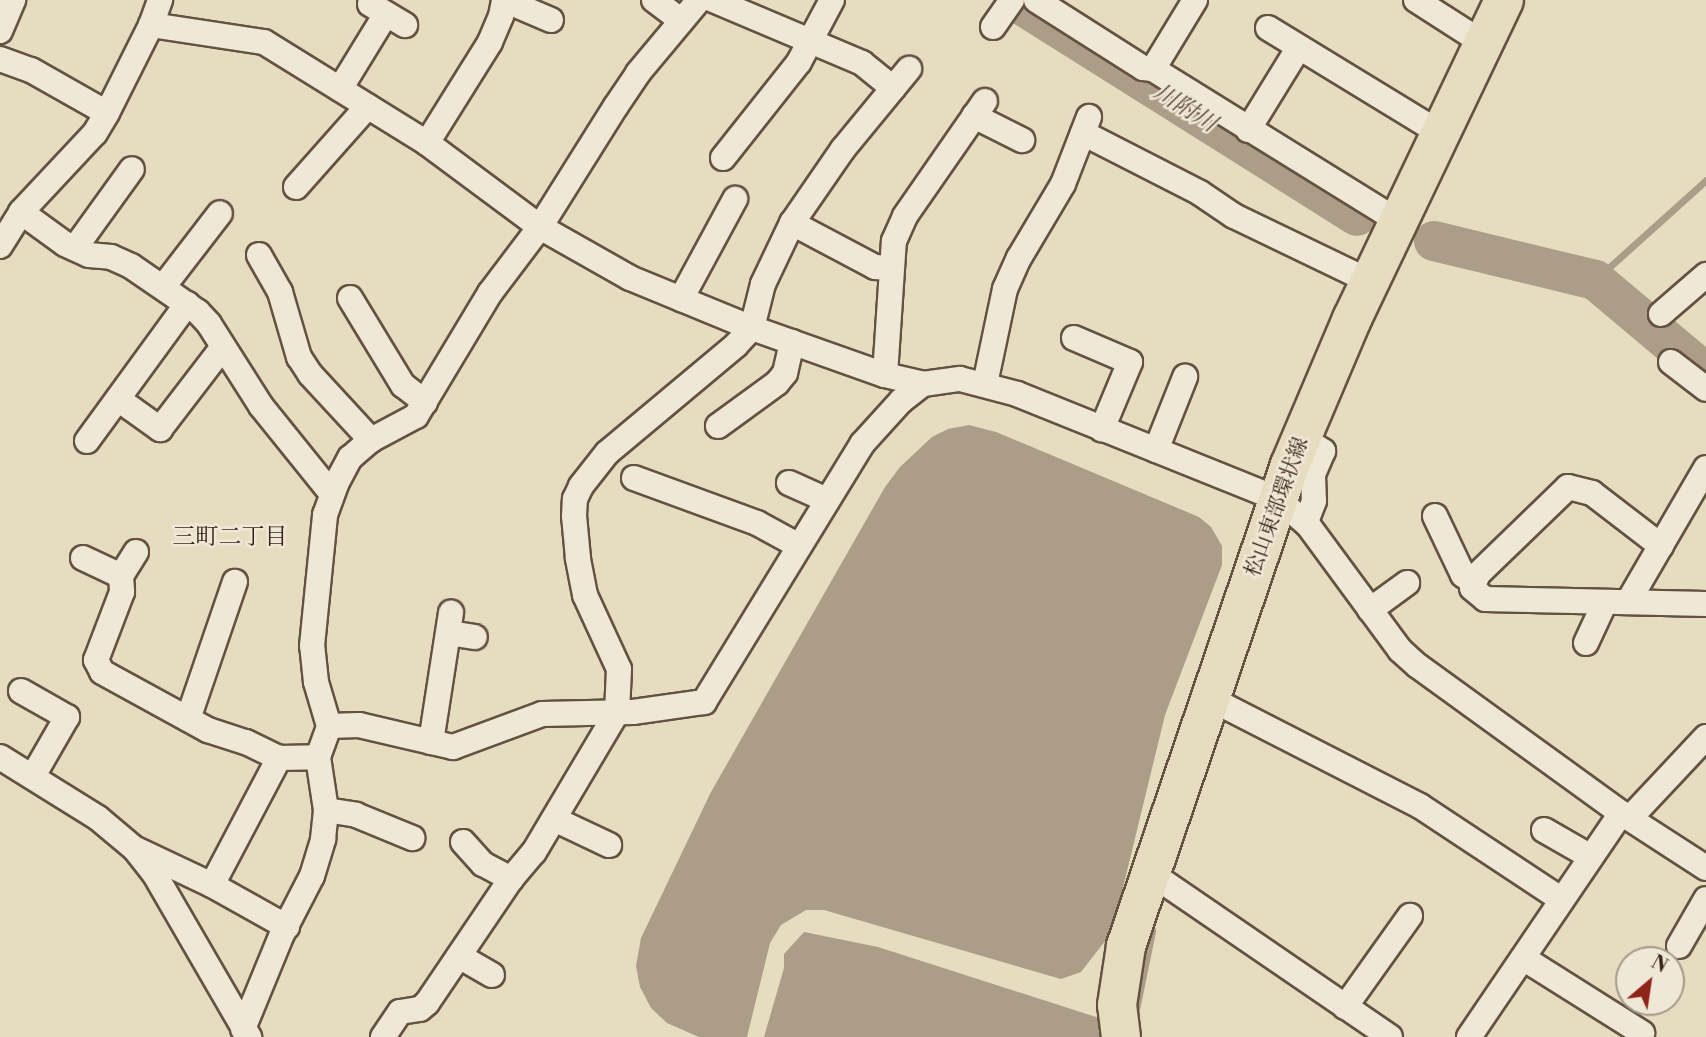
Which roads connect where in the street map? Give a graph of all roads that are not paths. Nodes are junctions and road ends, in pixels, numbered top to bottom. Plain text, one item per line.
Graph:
1 (13, 0) edge
2 (160, 0) edge
3 (504, 0) edge
4 (654, 0) edge
5 (699, 0) edge
6 (713, 0) edge
7 (832, 0) edge
8 (1036, 0) edge
9 (1195, 0) edge
10 (1416, 0) edge
11 (1504, 0) edge
12 (1011, 2) edge
13 (387, 14) dead end
14 (551, 20) dead end
15 (681, 20) junction
16 (151, 25) junction
17 (993, 27) dead end
18 (1268, 28) dead end
19 (0, 31) edge
20 (811, 42) junction
21 (1483, 43) junction
22 (1299, 47) junction
23 (0, 59) edge
24 (909, 69) dead end
25 (1153, 69) junction
26 (893, 88) junction
27 (340, 89) junction
28 (368, 106) junction
29 (107, 113) junction
30 (1248, 130) junction
31 (1440, 133) junction
32 (1022, 140) dead end
33 (727, 141) dead end
34 (427, 143) junction
35 (132, 169) dead end
36 (296, 187) dead end
37 (735, 199) dead end
38 (220, 213) dead end
39 (1398, 221) junction
40 (792, 223) junction
41 (8, 226) edge
42 (540, 227) junction
43 (75, 248) junction
44 (259, 254) dead end
45 (891, 268) junction
46 (1706, 275) edge
47 (1369, 281) junction
48 (163, 287) junction
49 (350, 298) dead end
50 (681, 299) junction
51 (187, 304) junction
52 (1661, 314) dead end
53 (752, 328) junction
54 (1074, 338) dead end
55 (792, 342) junction
56 (223, 347) junction
57 (1671, 362) dead end
58 (885, 375) junction
59 (1185, 377) dead end
60 (923, 384) junction
61 (985, 384) junction
62 (1706, 389) edge
63 (118, 399) junction
64 (425, 402) junction
65 (718, 426) dead end
66 (1102, 429) junction
67 (371, 440) junction
68 (87, 441) dead end
69 (1156, 450) junction
70 (1706, 468) edge
71 (634, 478) dead end
72 (789, 483) dead end
73 (332, 494) junction
74 (827, 500) junction
75 (1292, 511) junction
76 (1435, 516) dead end
77 (799, 546) junction
78 (1661, 547) junction
79 (136, 552) dead end
80 (83, 558) dead end
81 (121, 576) junction
82 (235, 582) dead end
83 (1473, 582) junction
84 (1407, 583) dead end
85 (1703, 601) edge
86 (1616, 602) junction
87 (1370, 610) junction
88 (475, 637) dead end
89 (1586, 643) dead end
90 (21, 691) dead end
91 (1209, 698) junction
92 (617, 712) junction
93 (188, 719) junction
94 (329, 726) junction
95 (1706, 737) edge
96 (431, 742) junction
97 (0, 757) edge
98 (317, 757) junction
99 (279, 758) junction
100 (33, 776) junction
101 (326, 810) junction
102 (1625, 816) junction
103 (554, 819) junction
104 (1544, 830) dead end
105 (412, 838) dead end
106 (463, 842) dead end
107 (609, 845) dead end
108 (135, 849) junction
109 (1591, 857) junction
110 (1706, 868) edge
111 (1149, 872) junction
112 (511, 879) junction
113 (212, 885) junction
114 (1706, 899) edge
115 (1562, 900) junction
116 (1410, 916) dead end
117 (287, 927) junction
118 (1679, 946) dead end
119 (459, 956) junction
120 (1523, 958) junction
121 (492, 975) dead end
122 (1345, 1007) junction
123 (246, 1033) edge
124 (1642, 1033) dead end
125 (1473, 1036) edge
126 (383, 1037) edge
127 (1121, 1037) edge
128 (1390, 1037) edge

1 - 19 street
2 - 16 street
3 - 14 street
3 - 34 street
4 - 15 street
5 - 15 street
6 - 20 street
7 - 20 street
8 - 25 street
9 - 25 street
10 - 21 street
11 - 21 main road, 松山東部環状線
12 - 17 street
13 - 27 street
15 - 42 street
16 - 27 street
16 - 29 street
18 - 22 street
20 - 26 street
20 - 33 street
21 - 31 main road, 松山東部環状線
22 - 30 street
22 - 31 street
23 - 29 street
24 - 26 street
25 - 30 street
26 - 40 street
27 - 28 street
28 - 34 street
28 - 36 street
29 - 41 street
30 - 39 street
31 - 39 main road, 松山東部環状線
32 - 45 street
34 - 42 street
35 - 43 street
37 - 50 street
38 - 48 street
39 - 47 main road, 松山東部環状線
40 - 45 street
40 - 53 street
41 - 43 street
42 - 50 street
42 - 64 street
43 - 48 street
44 - 67 street
45 - 58 street
46 - 52 street
47 - 61 street
47 - 75 main road, 松山東部環状線
48 - 51 street
49 - 64 street
50 - 53 street
51 - 56 street
51 - 63 street
53 - 55 street
53 - 92 street
54 - 66 street
55 - 58 street
55 - 65 street
56 - 63 street
56 - 73 street
57 - 62 street
58 - 60 street
59 - 69 street
60 - 61 street
60 - 74 street
61 - 66 street
63 - 68 street
64 - 67 street
66 - 69 street
67 - 73 street
69 - 75 street
70 - 78 street
71 - 77 street
72 - 74 street
73 - 94 street
74 - 77 street
75 - 87 street
75 - 91 main road, 松山東部環状線
76 - 83 street
77 - 92 street
78 - 83 street
78 - 86 street
79 - 81 street
80 - 81 street
81 - 93 street
82 - 93 street
83 - 86 street
84 - 87 street
85 - 86 street
86 - 89 street
87 - 102 street
88 - 96 street
90 - 100 street
91 - 111 main road, 松山東部環状線
91 - 115 street
92 - 96 street
92 - 103 street
93 - 99 street
94 - 96 street
94 - 98 street
95 - 102 street
97 - 100 street
98 - 99 street
98 - 101 street
99 - 113 street
100 - 108 street
101 - 105 street
101 - 117 street
102 - 109 street
102 - 110 street
103 - 107 street
103 - 112 street
104 - 109 street
106 - 112 street
108 - 113 street
108 - 123 street
109 - 115 street
111 - 122 street
111 - 127 main road, 松山東部環状線
112 - 119 street
113 - 117 street
114 - 118 street
115 - 120 street
116 - 122 street
117 - 123 street
119 - 121 street
119 - 126 street
120 - 124 street
120 - 125 street
122 - 128 street

